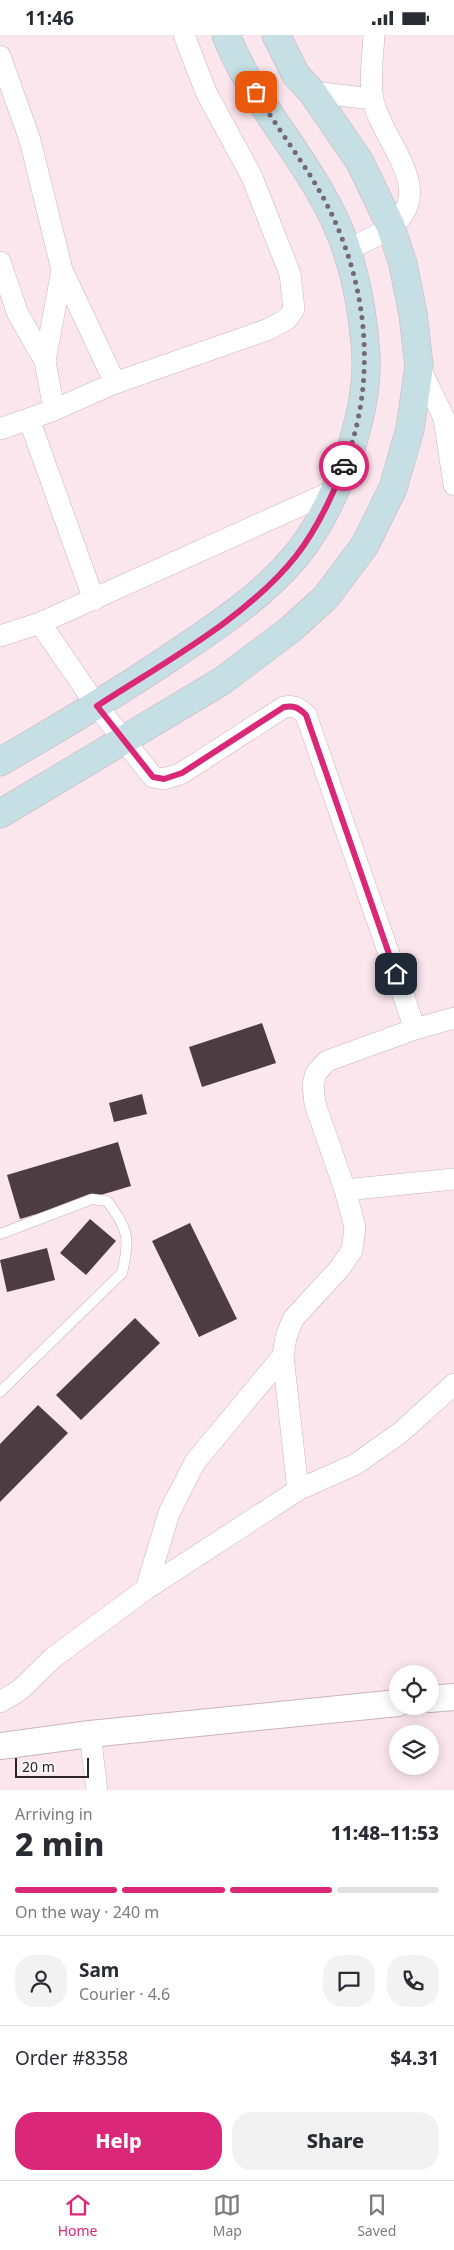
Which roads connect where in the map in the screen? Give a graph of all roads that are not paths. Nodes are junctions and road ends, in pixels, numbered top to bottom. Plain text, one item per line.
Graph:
1 (184, 35) edge
2 (226, 35) edge
3 (276, 35) edge
4 (374, 35) edge
5 (0, 56) edge
6 (312, 92) junction
7 (373, 99) junction
8 (391, 227) junction
9 (347, 250) junction
10 (0, 261) edge
11 (62, 270) junction
12 (45, 361) junction
13 (419, 366) junction
14 (115, 383) junction
15 (54, 410) junction
16 (28, 419) junction
17 (0, 429) edge
18 (454, 485) edge
19 (335, 490) junction
20 (94, 600) junction
21 (40, 623) junction
22 (0, 636) edge
23 (97, 706) junction
24 (123, 741) junction
25 (0, 762) edge
26 (0, 814) edge
27 (454, 1018) edge
28 (415, 1029) junction
29 (452, 1183) edge
30 (345, 1190) junction
31 (0, 1234) edge
32 (283, 1356) junction
33 (454, 1384) edge
34 (0, 1392) edge
35 (298, 1490) junction
36 (146, 1589) junction
37 (454, 1697) edge
38 (439, 1698) edge
39 (0, 1702) edge
40 (389, 1704) edge
41 (90, 1734) junction
42 (0, 1746) edge
43 (97, 1790) edge

1 - 14 street
2 - 9 main road
3 - 6 main road
4 - 7 street
5 - 11 street
6 - 7 street
6 - 8 main road
7 - 8 street
8 - 9 street
8 - 13 main road
9 - 19 main road
10 - 12 street
11 - 12 street
11 - 14 street
12 - 15 street
13 - 18 street
13 - 24 main road
14 - 15 street
15 - 16 street
16 - 17 street
16 - 20 street
19 - 20 street
19 - 23 main road
20 - 21 street
21 - 22 street
21 - 23 street
23 - 24 street
23 - 25 main road
24 - 26 main road
24 - 28 street
27 - 28 street
28 - 30 street
29 - 30 street
30 - 32 street
31 - 34 lane
32 - 35 street
32 - 36 street
33 - 35 street
35 - 36 street
36 - 39 street
37 - 38 street
40 - 41 street
41 - 42 street
41 - 43 street

